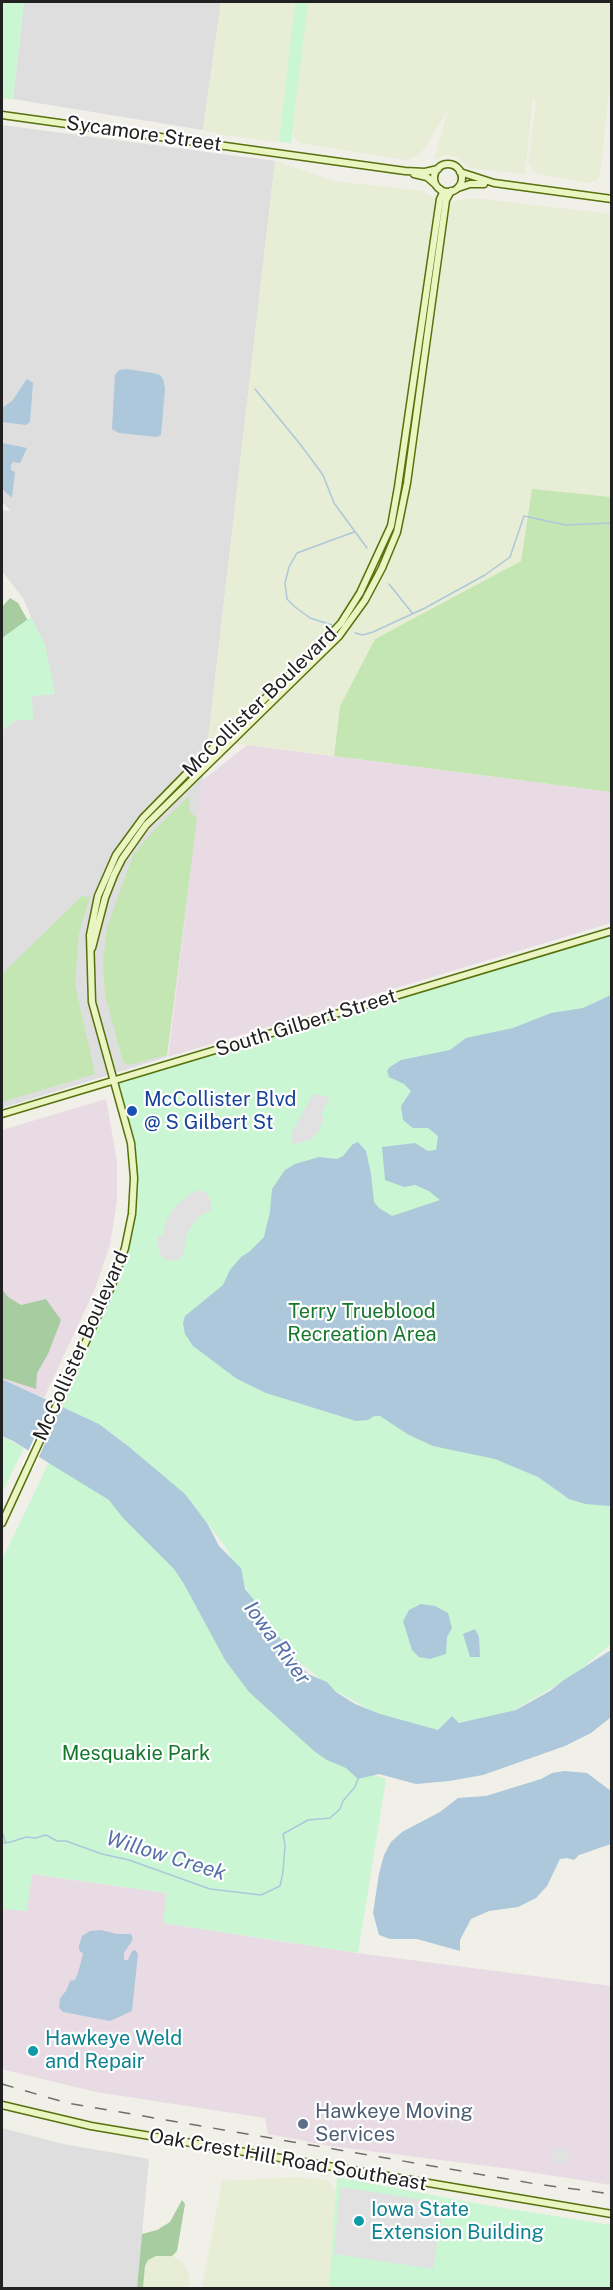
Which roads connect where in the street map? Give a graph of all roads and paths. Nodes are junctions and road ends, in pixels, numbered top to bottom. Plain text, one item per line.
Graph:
1 (2, 115) edge
2 (438, 169) junction
3 (405, 171) junction
4 (460, 172) junction
5 (494, 183) junction
6 (438, 187) junction
7 (455, 189) junction
8 (612, 198) edge
9 (612, 931) edge
10 (91, 951) junction
11 (115, 1079) junction
12 (2, 1114) edge
13 (2, 1523) edge
14 (2, 2104) edge
15 (612, 2214) edge

1 - 3 street, Sycamore Street
2 - 3 street
2 - 4 street
2 - 6 street
3 - 6 street
4 - 5 street
4 - 7 street
5 - 7 street
5 - 8 street
6 - 7 street
6 - 10 street, McCollister Boulevard
7 - 10 street, McCollister Boulevard
9 - 11 street, South Gilbert Street
10 - 11 street, McCollister Boulevard
11 - 12 street, South Gilbert Street
11 - 13 street, McCollister Boulevard
14 - 15 street, Oak Crest Hill Road Southeast

